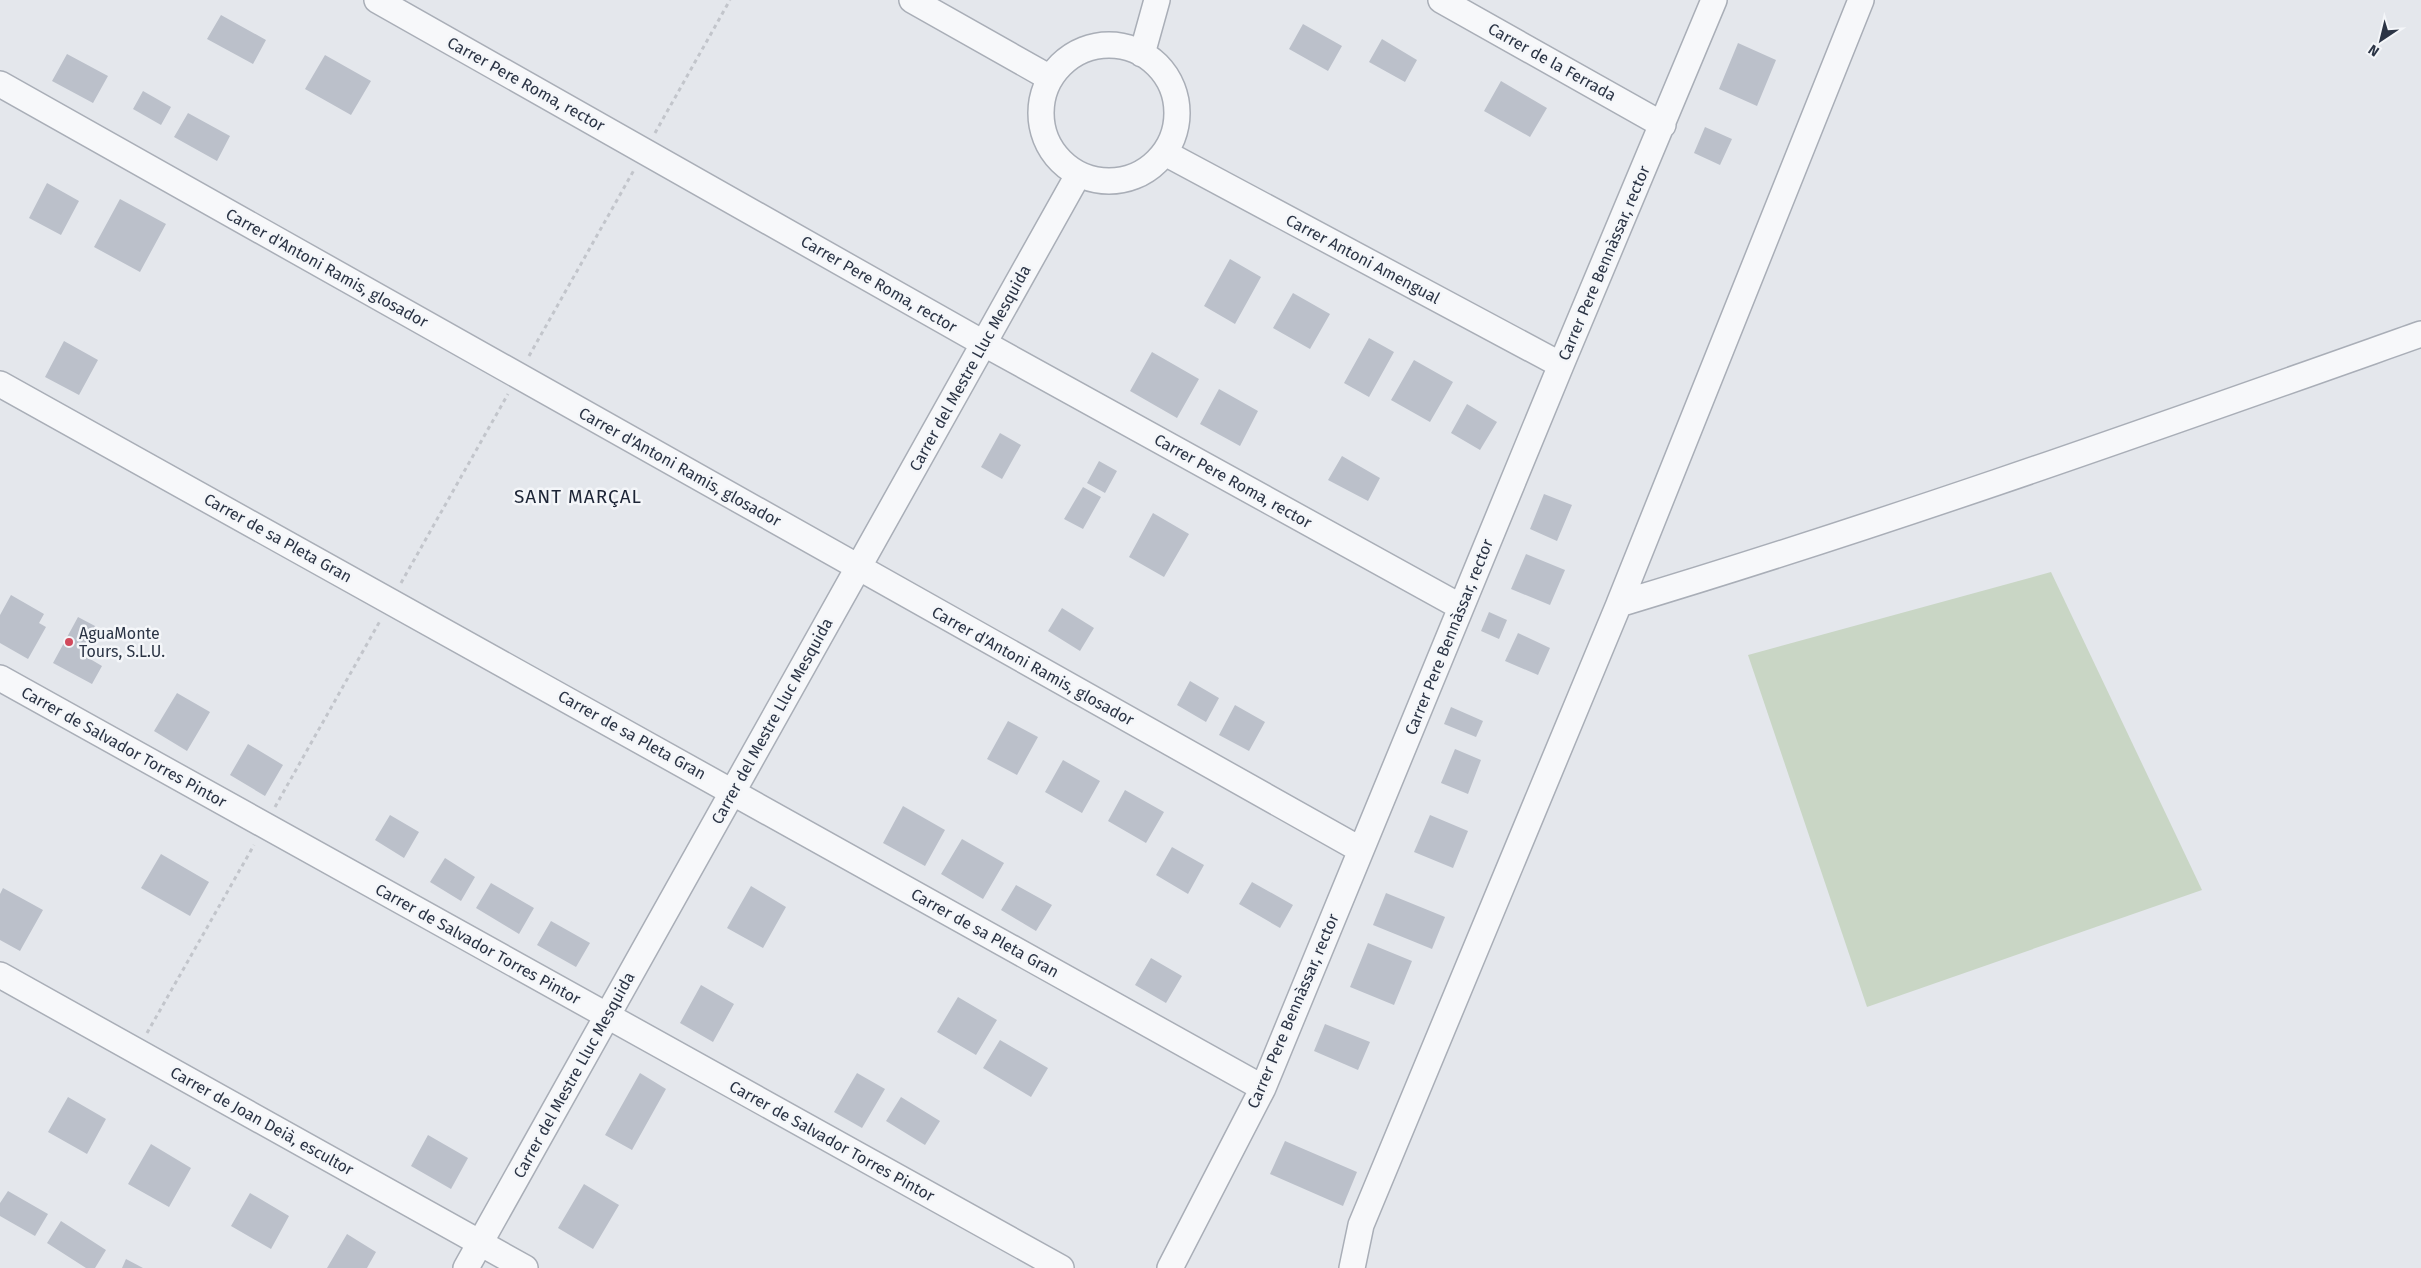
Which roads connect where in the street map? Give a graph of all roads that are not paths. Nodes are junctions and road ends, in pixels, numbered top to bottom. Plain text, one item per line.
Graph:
1 (377, 0) edge
2 (912, 0) edge
3 (1157, 0) edge
4 (1441, 0) edge
5 (1714, 0) edge
6 (1862, 0) edge
7 (1142, 54) junction
8 (1050, 78) junction
9 (0, 84) edge
10 (1663, 124) junction
11 (1165, 153) junction
12 (1078, 174) junction
13 (2421, 334) edge
14 (984, 343) junction
15 (1561, 365) junction
16 (0, 384) edge
17 (858, 567) junction
18 (1619, 604) junction
19 (1461, 607) junction
20 (0, 678) edge
21 (732, 791) junction
22 (1360, 850) junction
23 (0, 975) edge
24 (606, 1016) junction
25 (1263, 1088) junction
26 (480, 1243) junction
27 (466, 1268) edge
28 (525, 1268) edge
29 (1061, 1268) edge
30 (1170, 1268) edge
31 (1352, 1268) edge

1 - 14 street, Carrer Pere Roma, rector
2 - 8 street
3 - 7 street
4 - 10 street, Carrer de la Ferrada
5 - 10 street, Carrer Pere Bennàssar, rector
6 - 18 street
7 - 8 street
7 - 11 street
8 - 12 street
9 - 17 street, Carrer d'Antoni Ramis, glosador
10 - 15 street, Carrer Pere Bennàssar, rector
11 - 12 street
11 - 15 street, Carrer Antoni Amengual
12 - 14 street, Carrer del Mestre Lluc Mesquida
13 - 18 street
14 - 17 street, Carrer del Mestre Lluc Mesquida
14 - 19 street, Carrer Pere Roma, rector
15 - 19 street, Carrer Pere Bennàssar, rector
16 - 21 street, Carrer de sa Pleta Gran
17 - 21 street, Carrer del Mestre Lluc Mesquida
17 - 22 street, Carrer d'Antoni Ramis, glosador
18 - 31 street
19 - 22 street, Carrer Pere Bennàssar, rector
20 - 24 street, Carrer de Salvador Torres Pintor
21 - 24 street, Carrer del Mestre Lluc Mesquida
21 - 25 street, Carrer de sa Pleta Gran
22 - 25 street, Carrer Pere Bennàssar, rector
23 - 26 street, Carrer de Joan Deià, escultor
24 - 26 street, Carrer del Mestre Lluc Mesquida
24 - 29 street, Carrer de Salvador Torres Pintor
25 - 30 street, Carrer Pere Bennàssar, rector
26 - 27 street, Carrer del Mestre Lluc Mesquida
26 - 28 street, Carrer de Joan Deià, escultor

